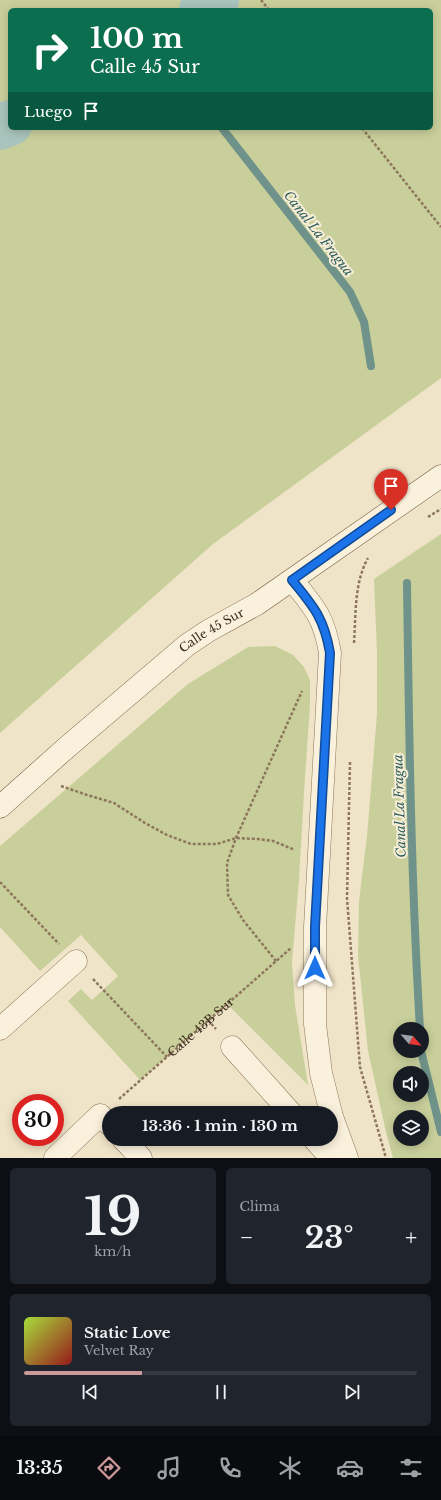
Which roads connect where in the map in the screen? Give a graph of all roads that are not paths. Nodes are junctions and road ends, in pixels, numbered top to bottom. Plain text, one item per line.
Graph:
1 (441, 476) edge
2 (292, 580) junction
3 (0, 807) edge
4 (76, 961) dead end
5 (0, 1030) edge
6 (232, 1046) dead end
7 (285, 1106) edge
8 (329, 1106) edge
9 (102, 1122) edge
10 (338, 1133) edge
11 (130, 1146) edge
12 (320, 1146) edge
13 (55, 1158) edge
14 (141, 1158) edge
15 (330, 1158) edge
16 (347, 1158) edge

1 - 2 street, Calle 45 Sur
2 - 3 street, Calle 45 Sur
2 - 8 street
4 - 5 street
6 - 7 street
9 - 13 street
10 - 16 street
11 - 14 street
12 - 15 street

